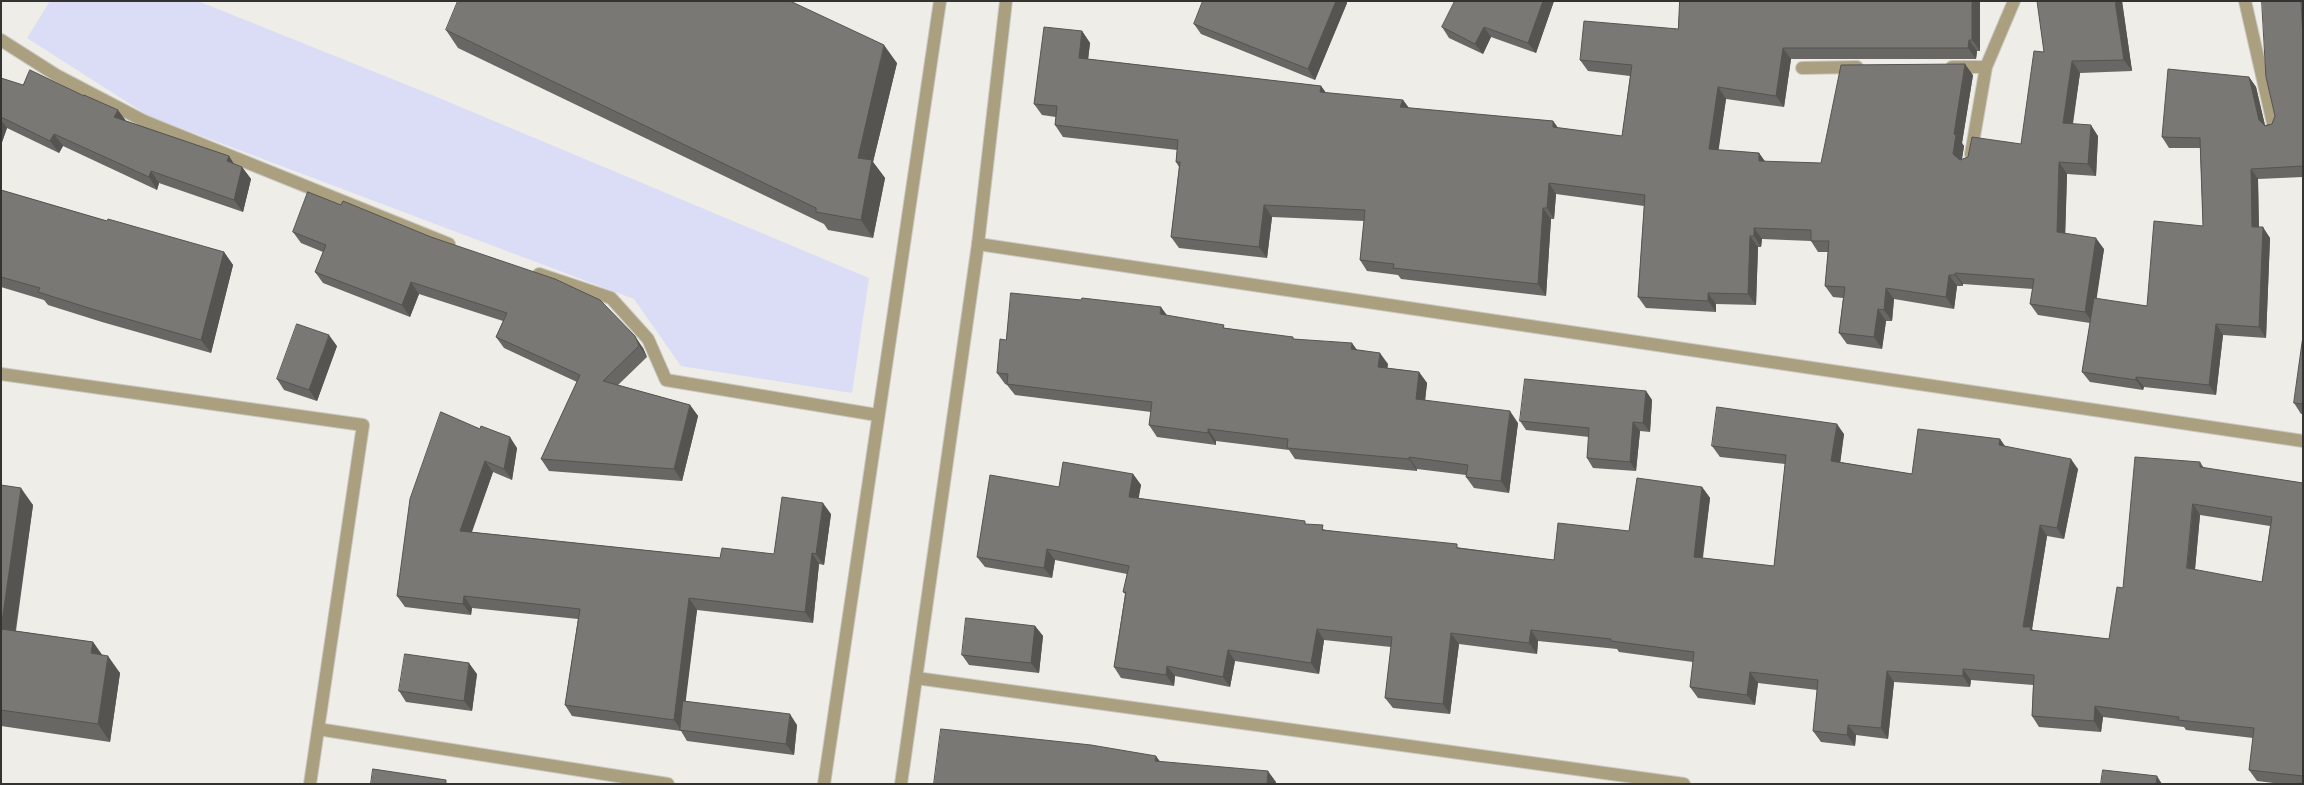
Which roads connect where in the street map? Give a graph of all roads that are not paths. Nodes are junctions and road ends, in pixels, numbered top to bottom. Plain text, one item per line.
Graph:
1 (940, 1) edge
2 (1006, 1) edge
3 (2014, 1) edge
4 (2245, 1) edge
5 (1, 40) edge
6 (1986, 66) junction
7 (1870, 67) edge
8 (1938, 67) edge
9 (1802, 68) dead end
10 (2274, 128) edge
11 (1969, 163) edge
12 (978, 244) junction
13 (461, 248) edge
14 (526, 270) edge
15 (1, 374) edge
16 (878, 414) junction
17 (2303, 441) edge
18 (916, 678) junction
19 (318, 729) junction
20 (310, 784) edge
21 (668, 784) edge
22 (824, 784) edge
23 (901, 784) edge
24 (1684, 784) edge

1 - 16 street
2 - 12 street
3 - 6 street
4 - 10 street
5 - 13 street
6 - 8 street
6 - 11 street
7 - 9 street
12 - 17 street
12 - 18 street
14 - 16 street
15 - 19 street
16 - 22 street
18 - 23 street
18 - 24 street
19 - 20 street
19 - 21 street

